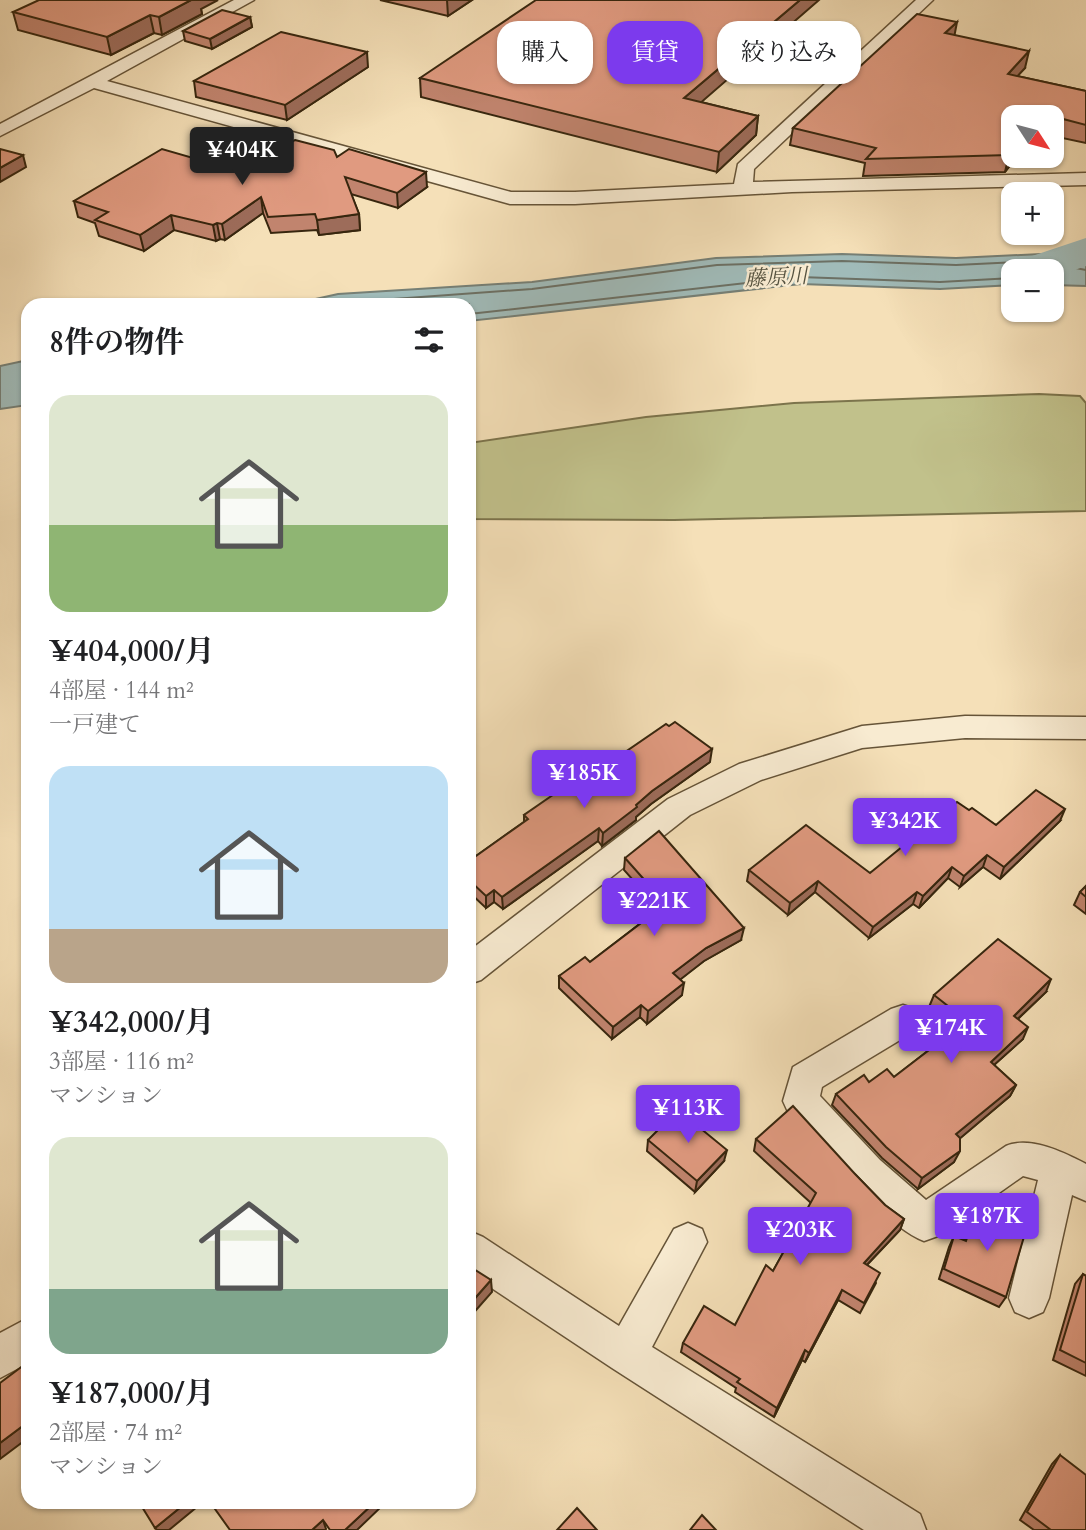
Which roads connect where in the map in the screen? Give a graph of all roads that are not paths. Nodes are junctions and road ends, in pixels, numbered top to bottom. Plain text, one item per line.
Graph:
1 (246, 0) edge
2 (925, 0) edge
3 (92, 82) junction
4 (0, 131) edge
5 (1086, 179) edge
6 (743, 188) junction
7 (1086, 728) edge
8 (476, 965) edge
9 (903, 1020) dead end
10 (1073, 1176) edge
11 (688, 1242) dead end
12 (476, 1255) edge
13 (1029, 1297) dead end
14 (21, 1343) edge
15 (626, 1354) junction
16 (0, 1359) edge
17 (904, 1530) edge

1 - 3 street
2 - 6 street
3 - 4 street
3 - 6 street
5 - 6 street
7 - 8 street
9 - 10 street
10 - 13 street
11 - 15 street
12 - 15 street
14 - 16 street
15 - 17 street

